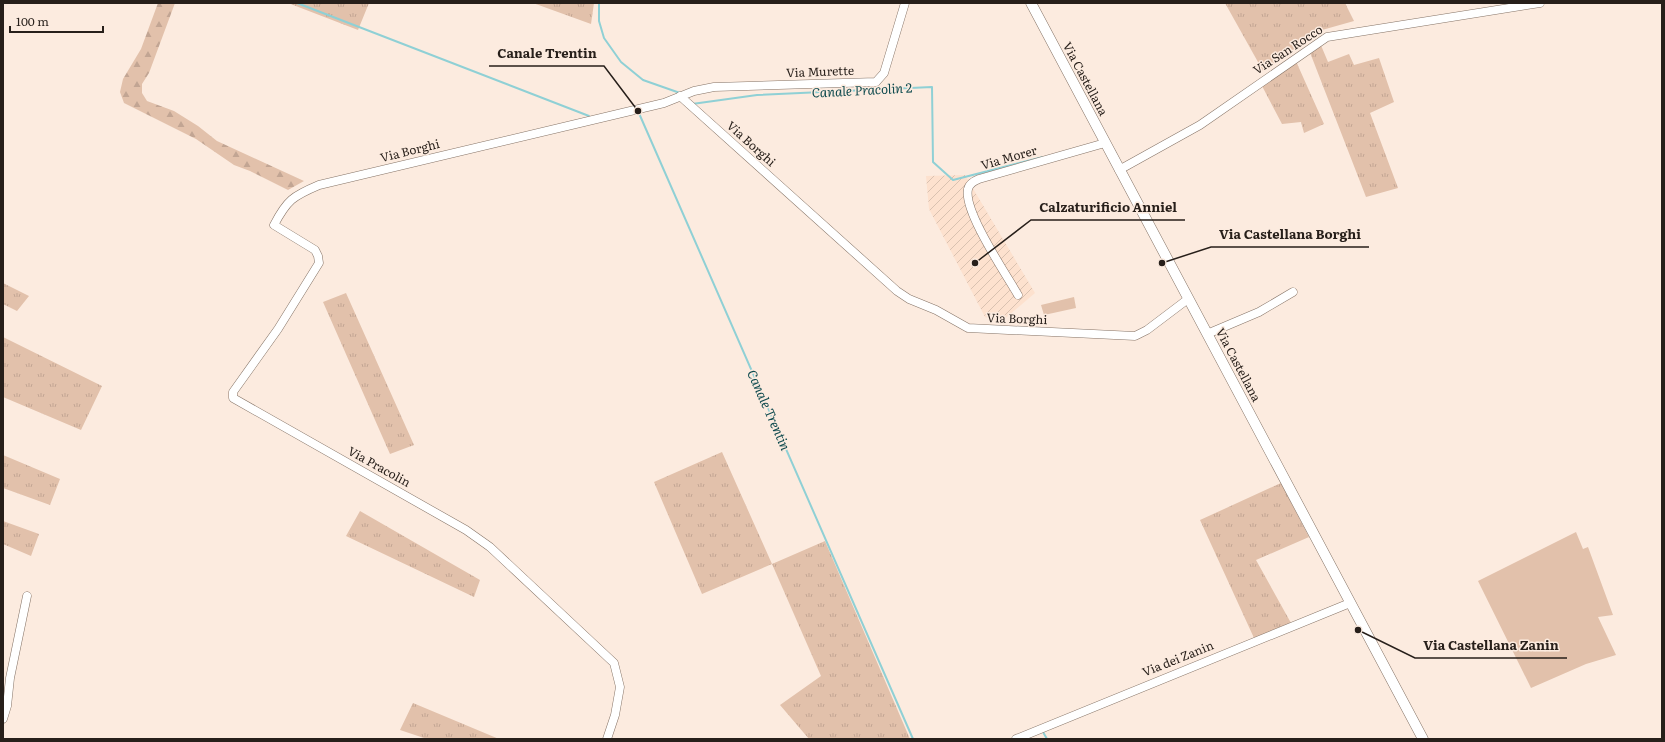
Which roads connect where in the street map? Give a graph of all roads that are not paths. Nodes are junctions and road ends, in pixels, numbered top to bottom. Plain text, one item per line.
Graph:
1 (905, 3) edge
2 (1031, 3) edge
3 (1540, 3) edge
4 (680, 96) junction
5 (1105, 143) junction
6 (1119, 170) junction
7 (274, 225) joint
8 (1294, 292) dead end
9 (1018, 295) dead end
10 (1188, 299) junction
11 (1207, 334) junction
12 (27, 596) dead end
13 (1350, 603) junction
14 (3, 718) edge
15 (607, 739) edge
16 (1016, 739) edge
17 (1423, 739) edge

1 - 4 street, Via Murette
2 - 5 main road, Via Castellana
3 - 6 street, Via San Rocco
4 - 7 street, Via Borghi
4 - 10 street, Via Borghi
5 - 6 main road, Via Castellana
5 - 9 street, Via Morer
6 - 10 main road, Via Castellana
7 - 15 street, Via Pracolin
8 - 11 street
10 - 11 main road, Via Castellana
11 - 13 main road, Via Castellana
12 - 14 street
13 - 16 street, Via dei Zanin
13 - 17 main road, Via Castellana

